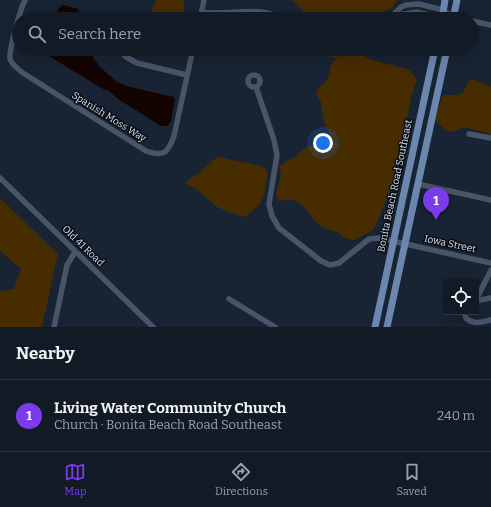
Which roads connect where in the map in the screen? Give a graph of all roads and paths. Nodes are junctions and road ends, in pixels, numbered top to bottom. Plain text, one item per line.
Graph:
1 (25, 0) edge
2 (204, 0) edge
3 (445, 0) edge
4 (457, 0) edge
5 (420, 2) edge
6 (443, 10) junction
7 (20, 12) edge
8 (202, 12) edge
9 (396, 12) edge
10 (410, 12) edge
11 (418, 12) joint
12 (446, 12) edge
13 (454, 12) edge
14 (479, 22) edge
15 (491, 25) edge
16 (12, 47) edge
17 (125, 56) edge
18 (191, 56) edge
19 (434, 56) edge
20 (445, 56) edge
21 (187, 75) junction
22 (256, 87) dead end
23 (469, 134) dead end
24 (491, 138) edge
25 (0, 178) edge
26 (418, 184) junction
27 (491, 200) edge
28 (394, 242) junction
29 (405, 244) junction
30 (75, 252) junction
31 (491, 263) edge
32 (491, 270) edge
33 (479, 294) edge
34 (491, 298) edge
35 (229, 299) dead end
36 (479, 300) edge
37 (465, 315) edge
38 (491, 320) edge
39 (54, 327) edge
40 (153, 327) edge
41 (275, 327) edge
42 (375, 327) edge
43 (387, 327) edge

1 - 7 street, Spanish Moss Way
2 - 8 street
3 - 6 main road
4 - 13 main road
5 - 6 street
5 - 9 street
5 - 11 street
6 - 12 street
10 - 11 street
14 - 15 street
16 - 21 street, Spanish Moss Way
17 - 21 street
18 - 21 street, Spanish Moss Way
19 - 28 main road, Bonita Beach Road Southeast
20 - 26 main road
22 - 28 street, Iowa Street
23 - 24 street
25 - 30 street, Old 41 Road
26 - 27 street
26 - 29 main road
28 - 29 street, Iowa Street
28 - 42 main road, Bonita Beach Road Southeast
29 - 31 street, Iowa Street
29 - 43 main road
30 - 39 street
30 - 40 street, Old 41 Road
32 - 33 street
34 - 36 street
35 - 41 street
37 - 38 street

